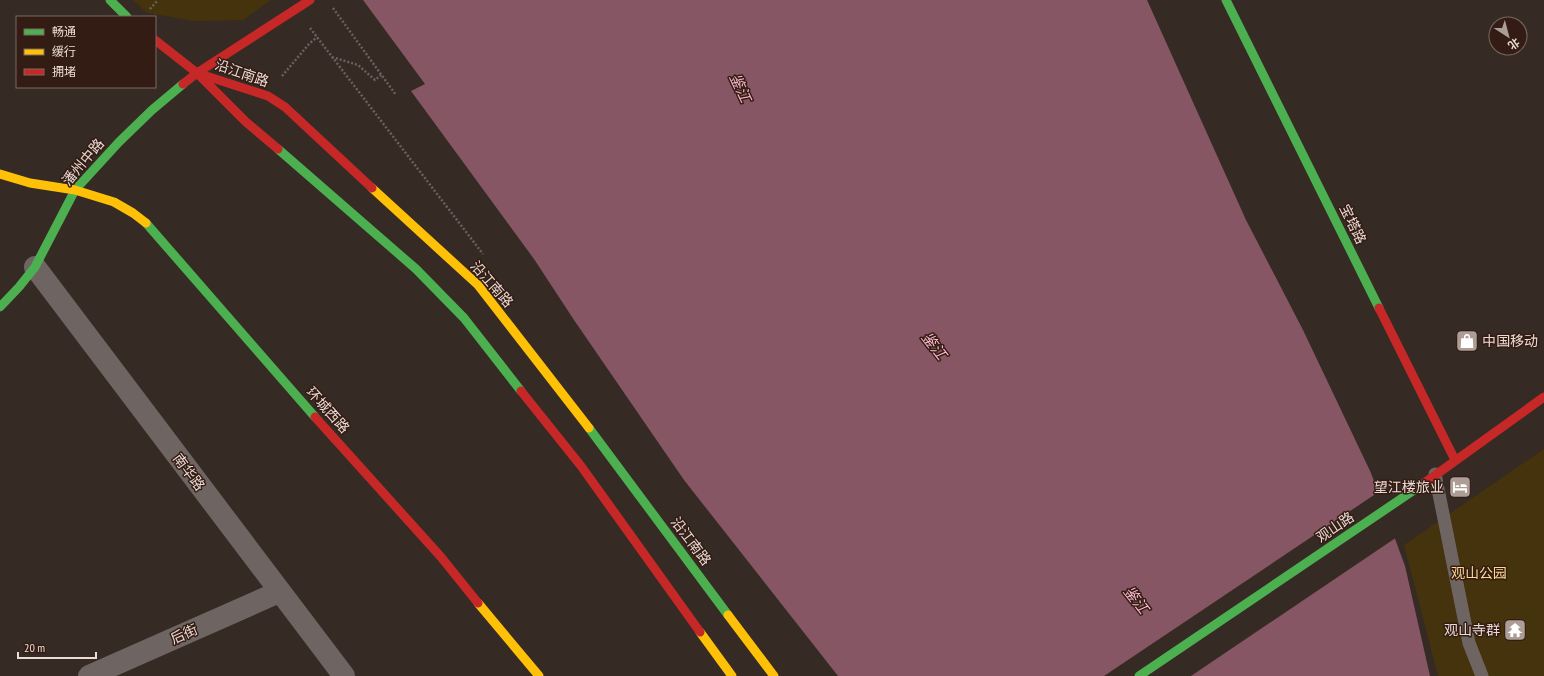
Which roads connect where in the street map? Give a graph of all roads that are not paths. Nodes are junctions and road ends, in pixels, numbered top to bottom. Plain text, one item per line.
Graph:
1 (110, 0) edge
2 (1226, 0) edge
3 (309, 1) edge
4 (126, 16) edge
5 (156, 41) edge
6 (196, 72) junction
7 (0, 174) edge
8 (75, 190) junction
9 (35, 267) junction
10 (0, 307) edge
11 (1544, 397) edge
12 (1455, 460) junction
13 (1435, 474) junction
14 (279, 592) junction
15 (89, 676) edge
16 (344, 676) edge
17 (539, 676) edge
18 (732, 676) edge
19 (774, 676) edge
20 (1139, 676) edge
21 (1482, 676) edge

1 - 4 street
2 - 12 street, 宝塔路
3 - 6 street, 潘州中路
5 - 6 street
6 - 8 street, 潘州中路
6 - 18 street, 沿江南路
6 - 19 street, 沿江南路
7 - 8 street, 环城西路
8 - 9 street, 潘州中路
8 - 17 street, 环城西路
9 - 10 street, 潘州中路
9 - 14 street, 南华路
11 - 12 street, 观山路
12 - 13 street, 观山路
13 - 20 street, 观山路
13 - 21 lane
14 - 15 street, 后街
14 - 16 street, 南华路

